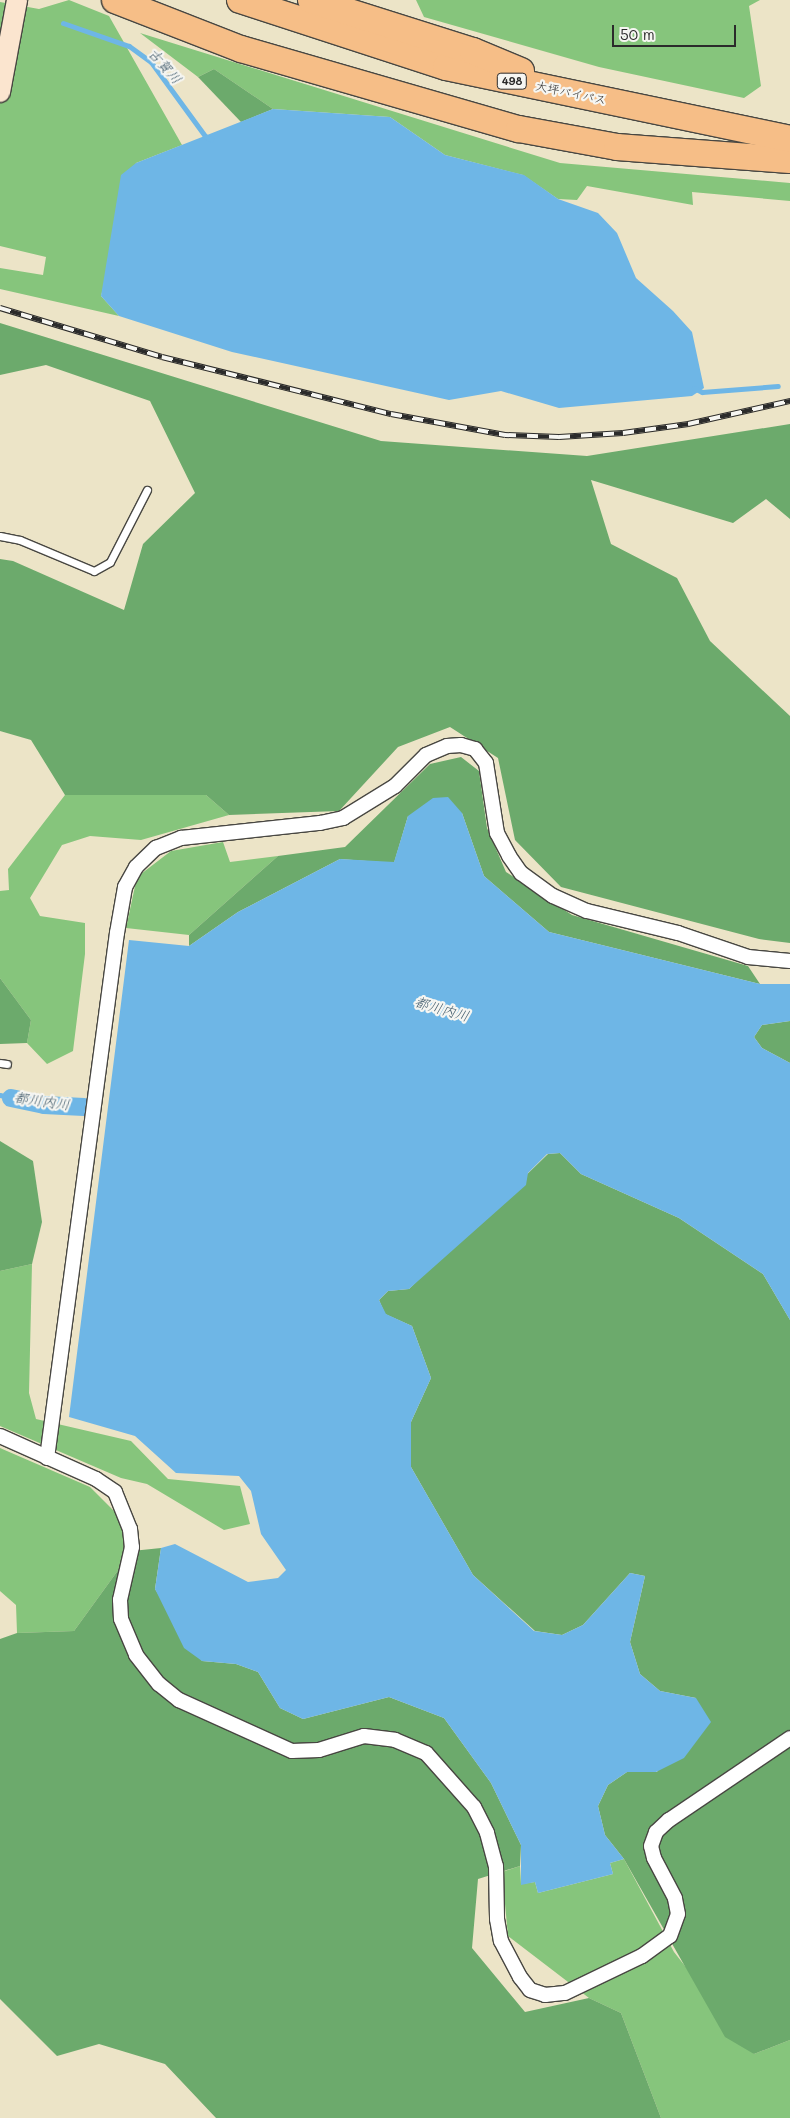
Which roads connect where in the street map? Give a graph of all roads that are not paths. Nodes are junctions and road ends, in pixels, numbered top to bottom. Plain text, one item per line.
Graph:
1 (17, 0) edge
2 (115, 0) edge
3 (240, 0) edge
4 (311, 0) edge
5 (0, 92) edge
6 (577, 94) junction
7 (790, 140) edge
8 (790, 160) edge
9 (147, 490) dead end
10 (0, 536) edge
11 (790, 961) edge
12 (0, 1436) edge
13 (47, 1458) junction
14 (790, 1738) edge

1 - 5 street
2 - 8 highway
3 - 6 highway, 大坪バイパス / 498
4 - 6 highway
6 - 7 highway, 大坪バイパス / 498
9 - 10 lane
11 - 13 street
12 - 13 street
13 - 14 street

